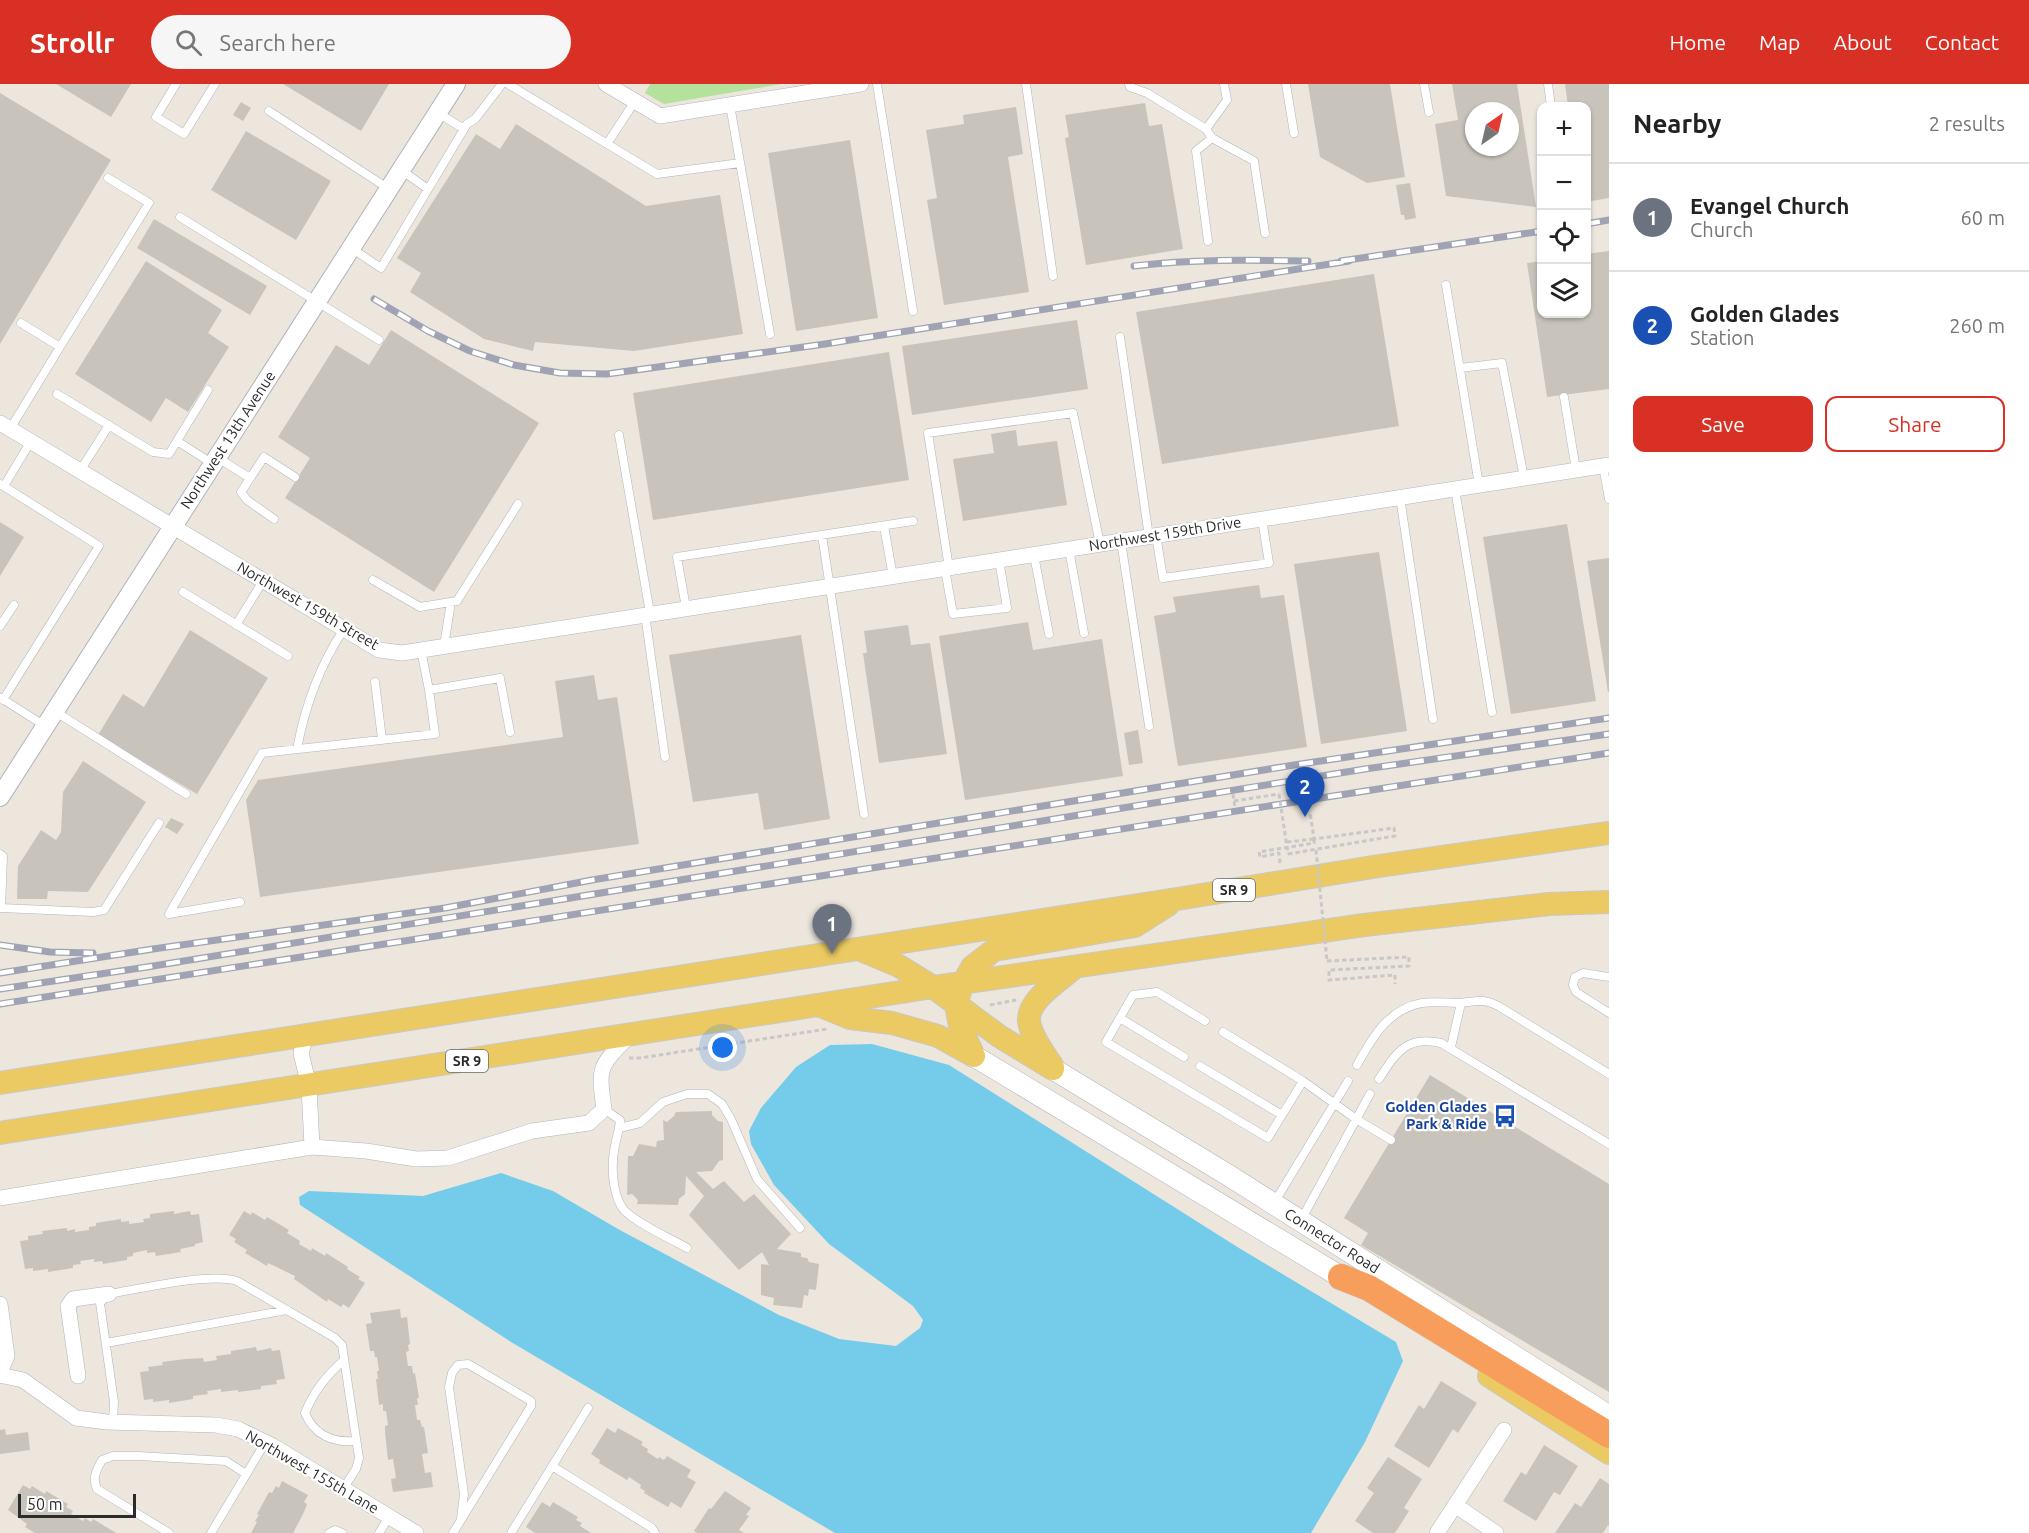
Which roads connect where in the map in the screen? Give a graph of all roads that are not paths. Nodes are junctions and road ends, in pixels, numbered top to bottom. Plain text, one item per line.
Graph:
1 (176, 84) edge
2 (215, 84) edge
3 (456, 84) edge
4 (502, 84) edge
5 (508, 84) edge
6 (861, 84) edge
7 (877, 84) edge
8 (1026, 84) edge
9 (1129, 84) edge
10 (1224, 84) edge
11 (1286, 84) edge
12 (1424, 84) edge
13 (1548, 84) edge
14 (615, 86) edge
15 (635, 101) junction
16 (1550, 102) edge
17 (730, 105) junction
18 (269, 111) dead end
19 (1429, 112) dead end
20 (438, 113) junction
21 (464, 129) junction
22 (1206, 129) junction
23 (1294, 133) dead end
24 (1212, 138) junction
25 (607, 144) junction
26 (740, 163) junction
27 (400, 170) junction
28 (108, 178) dead end
29 (389, 189) junction
30 (428, 189) junction
31 (180, 217) dead end
32 (1265, 233) dead end
33 (1208, 241) dead end
34 (351, 248) junction
35 (1053, 276) dead end
36 (1446, 285) dead end
37 (316, 302) junction
38 (913, 311) dead end
39 (21, 323) dead end
40 (770, 334) dead end
41 (1120, 337) dead end
42 (379, 340) dead end
43 (60, 347) junction
44 (1460, 368) junction
45 (208, 390) dead end
46 (57, 394) dead end
47 (1564, 397) dead end
48 (108, 425) junction
49 (5, 426) edge
50 (619, 435) dead end
51 (31, 441) junction
52 (177, 441) junction
53 (215, 460) junction
54 (1606, 465) edge
55 (1576, 470) junction
56 (80, 471) junction
57 (295, 477) dead end
58 (250, 478) junction
59 (1524, 478) junction
60 (2, 485) edge
61 (1479, 485) junction
62 (1455, 489) junction
63 (1400, 497) junction
64 (1609, 499) edge
65 (518, 504) dead end
66 (274, 519) dead end
67 (1262, 519) junction
68 (913, 521) dead end
69 (884, 526) junction
70 (173, 527) junction
71 (822, 535) junction
72 (1153, 536) junction
73 (1121, 541) junction
74 (1100, 544) junction
75 (1070, 549) junction
76 (1034, 555) junction
77 (999, 560) junction
78 (947, 568) junction
79 (893, 577) junction
80 (263, 580) junction
81 (374, 580) dead end
82 (831, 586) junction
83 (183, 592) dead end
84 (451, 602) junction
85 (722, 603) joint
86 (14, 605) dead end
87 (686, 608) junction
88 (647, 614) junction
89 (236, 625) junction
90 (0, 626) edge
91 (344, 629) junction
92 (1084, 633) dead end
93 (1049, 634) dead end
94 (444, 646) junction
95 (421, 650) junction
96 (288, 656) dead end
97 (375, 682) dead end
98 (429, 690) junction
99 (2, 699) edge
100 (1492, 712) dead end
101 (50, 719) junction
102 (1433, 719) dead end
103 (1149, 726) dead end
104 (510, 732) dead end
105 (382, 740) junction
106 (297, 749) junction
107 (665, 757) dead end
108 (186, 794) dead end
109 (0, 797) edge
110 (864, 814) dead end
111 (159, 823) dead end
112 (1609, 833) edge
113 (0, 854) edge
114 (1177, 899) junction
115 (240, 902) dead end
116 (1609, 903) edge
117 (859, 949) junction
118 (1075, 967) junction
119 (1609, 977) edge
120 (933, 987) junction
121 (959, 995) junction
122 (1461, 1003) junction
123 (821, 1006) junction
124 (1609, 1013) edge
125 (1120, 1018) junction
126 (1205, 1021) dead end
127 (1223, 1032) dead end
128 (306, 1035) junction
129 (626, 1046) junction
130 (1451, 1047) junction
131 (974, 1056) junction
132 (1184, 1057) dead end
133 (1357, 1065) dead end
134 (1200, 1066) dead end
135 (1053, 1069) junction
136 (1609, 1074) edge
137 (1379, 1079) dead end
138 (1348, 1080) dead end
139 (1303, 1081) junction
140 (0, 1083) edge
141 (309, 1086) junction
142 (1370, 1094) dead end
143 (1335, 1104) junction
144 (600, 1112) junction
145 (1282, 1116) junction
146 (1356, 1119) junction
147 (620, 1128) junction
148 (0, 1133) edge
149 (1391, 1140) dead end
150 (1609, 1144) edge
151 (312, 1147) junction
152 (0, 1198) edge
153 (1273, 1204) junction
154 (1300, 1221) junction
155 (1259, 1227) junction
156 (800, 1228) dead end
157 (1287, 1244) junction
158 (687, 1248) dead end
159 (1341, 1276) junction
160 (109, 1294) junction
161 (0, 1304) edge
162 (287, 1310) junction
163 (106, 1343) junction
164 (344, 1360) junction
165 (0, 1373) edge
166 (78, 1376) dead end
167 (588, 1408) dead end
168 (1609, 1416) edge
169 (112, 1422) junction
170 (1503, 1430) dead end
171 (1609, 1435) edge
172 (356, 1442) junction
173 (265, 1443) junction
174 (1609, 1453) edge
175 (552, 1466) junction
176 (246, 1474) junction
177 (343, 1489) junction
178 (1455, 1505) junction
179 (389, 1517) junction
180 (461, 1519) junction
181 (169, 1533) edge
182 (211, 1533) edge
183 (329, 1533) edge
184 (342, 1533) edge
185 (379, 1533) edge
186 (416, 1533) edge
187 (453, 1533) edge
188 (511, 1533) edge
189 (655, 1533) edge
190 (1437, 1533) edge
191 (1496, 1533) edge

1 - 2 lane
3 - 20 street, Northwest 13th Avenue
4 - 21 lane
5 - 25 lane
6 - 17 street
7 - 38 lane
8 - 35 lane
9 - 22 lane
10 - 22 lane
11 - 23 lane
12 - 19 lane
13 - 16 lane
14 - 15 street
15 - 17 street
15 - 25 lane
17 - 26 lane
18 - 29 lane
20 - 21 lane
20 - 27 street, Northwest 13th Avenue
21 - 30 lane
22 - 24 lane
24 - 32 lane
24 - 33 lane
25 - 26 lane
26 - 40 lane
27 - 29 street, Northwest 13th Avenue
27 - 30 lane
28 - 43 lane
29 - 34 street, Northwest 13th Avenue
30 - 34 lane
31 - 37 lane
34 - 37 street, Northwest 13th Avenue
36 - 44 lane
37 - 42 lane
37 - 53 street, Northwest 13th Avenue
39 - 43 lane
41 - 72 lane
43 - 49 lane
44 - 59 lane
44 - 61 lane
45 - 52 lane
46 - 48 lane
47 - 55 lane
48 - 52 lane
48 - 56 lane
49 - 51 street, Northwest 159th Street
50 - 88 lane
51 - 56 street, Northwest 159th Street
51 - 60 lane
52 - 53 lane
53 - 58 lane
53 - 70 street, Northwest 13th Avenue
54 - 55 street, Northwest 159th Drive
54 - 64 lane
55 - 59 street, Northwest 159th Drive
56 - 70 street, Northwest 159th Street
57 - 58 lane
58 - 66 lane
59 - 61 street, Northwest 159th Drive
60 - 99 lane
61 - 62 street, Northwest 159th Drive
62 - 63 street, Northwest 159th Drive
62 - 100 lane
63 - 67 street, Northwest 159th Drive
63 - 102 lane
65 - 84 lane
67 - 72 street, Northwest 159th Drive
67 - 72 lane
68 - 69 lane
69 - 71 lane
69 - 79 lane
70 - 80 street, Northwest 159th Street
70 - 101 street, Northwest 13th Avenue
71 - 82 lane
71 - 87 lane
72 - 73 street, Northwest 159th Drive
73 - 74 street, Northwest 159th Drive
73 - 103 lane
74 - 75 street, Northwest 159th Drive
74 - 78 lane
75 - 76 street, Northwest 159th Drive
75 - 92 lane
76 - 77 street, Northwest 159th Drive
76 - 93 lane
77 - 78 street, Northwest 159th Drive
77 - 78 lane
78 - 79 street, Northwest 159th Drive
79 - 82 street, Northwest 159th Drive
80 - 89 lane
80 - 91 street, Northwest 159th Street
81 - 84 lane
82 - 85 street, Northwest 159th Drive
82 - 110 lane
83 - 89 lane
84 - 94 lane
85 - 87 street, Northwest 159th Street
86 - 90 lane
87 - 88 street, Northwest 159th Street
88 - 94 street, Northwest 159th Street
88 - 107 lane
89 - 96 lane
91 - 95 street, Northwest 159th Street
91 - 106 lane
94 - 95 street, Northwest 159th Street
95 - 98 lane
97 - 105 lane
98 - 104 lane
98 - 105 lane
99 - 101 lane
101 - 108 lane
101 - 109 street, Northwest 13th Avenue
105 - 106 lane
106 - 115 lane
111 - 113 lane
112 - 114 main road, SR 9
114 - 117 main road, SR 9
114 - 121 main road
116 - 118 main road
117 - 120 main road
117 - 128 main road, SR 9
118 - 121 main road
118 - 135 main road
119 - 124 lane
120 - 121 main road
120 - 123 main road, SR 9
121 - 131 main road
121 - 135 main road
122 - 130 lane
122 - 133 lane
122 - 136 lane
123 - 129 main road, SR 9
123 - 131 main road
125 - 126 lane
125 - 132 lane
125 - 145 lane
127 - 139 lane
128 - 140 main road, SR 9
128 - 141 street
129 - 141 main road, SR 9
129 - 144 street
130 - 137 lane
130 - 150 lane
131 - 155 main road, Connector Road
134 - 145 lane
135 - 153 main road, Connector Road
138 - 143 lane
139 - 143 lane
139 - 145 lane
141 - 148 main road, SR 9
141 - 151 street
142 - 146 lane
143 - 146 lane
143 - 153 lane
144 - 147 lane
144 - 151 street
146 - 149 lane
146 - 154 lane
147 - 156 lane
147 - 158 lane
151 - 152 street
153 - 154 main road, Connector Road
153 - 155 street
154 - 157 street
154 - 168 main road, Connector Road
155 - 157 main road, Connector Road
157 - 159 main road, Connector Road
159 - 171 highway
159 - 174 main road
160 - 162 lane
160 - 163 lane
160 - 166 street
161 - 165 street, Northwest 155th Lane
162 - 163 lane
162 - 164 lane
163 - 169 lane
164 - 172 lane
164 - 172 lane
165 - 169 street, Northwest 155th Lane
167 - 175 lane
169 - 173 street, Northwest 155th Lane
170 - 178 street
172 - 177 lane
173 - 176 lane
173 - 177 street, Northwest 155th Lane
175 - 188 lane
175 - 189 lane
176 - 181 lane
176 - 182 lane
177 - 179 street, Northwest 155th Lane
178 - 190 street
178 - 191 street
179 - 185 lane
179 - 186 street, Northwest 155th Lane
180 - 180 lane
180 - 187 lane
183 - 184 lane

